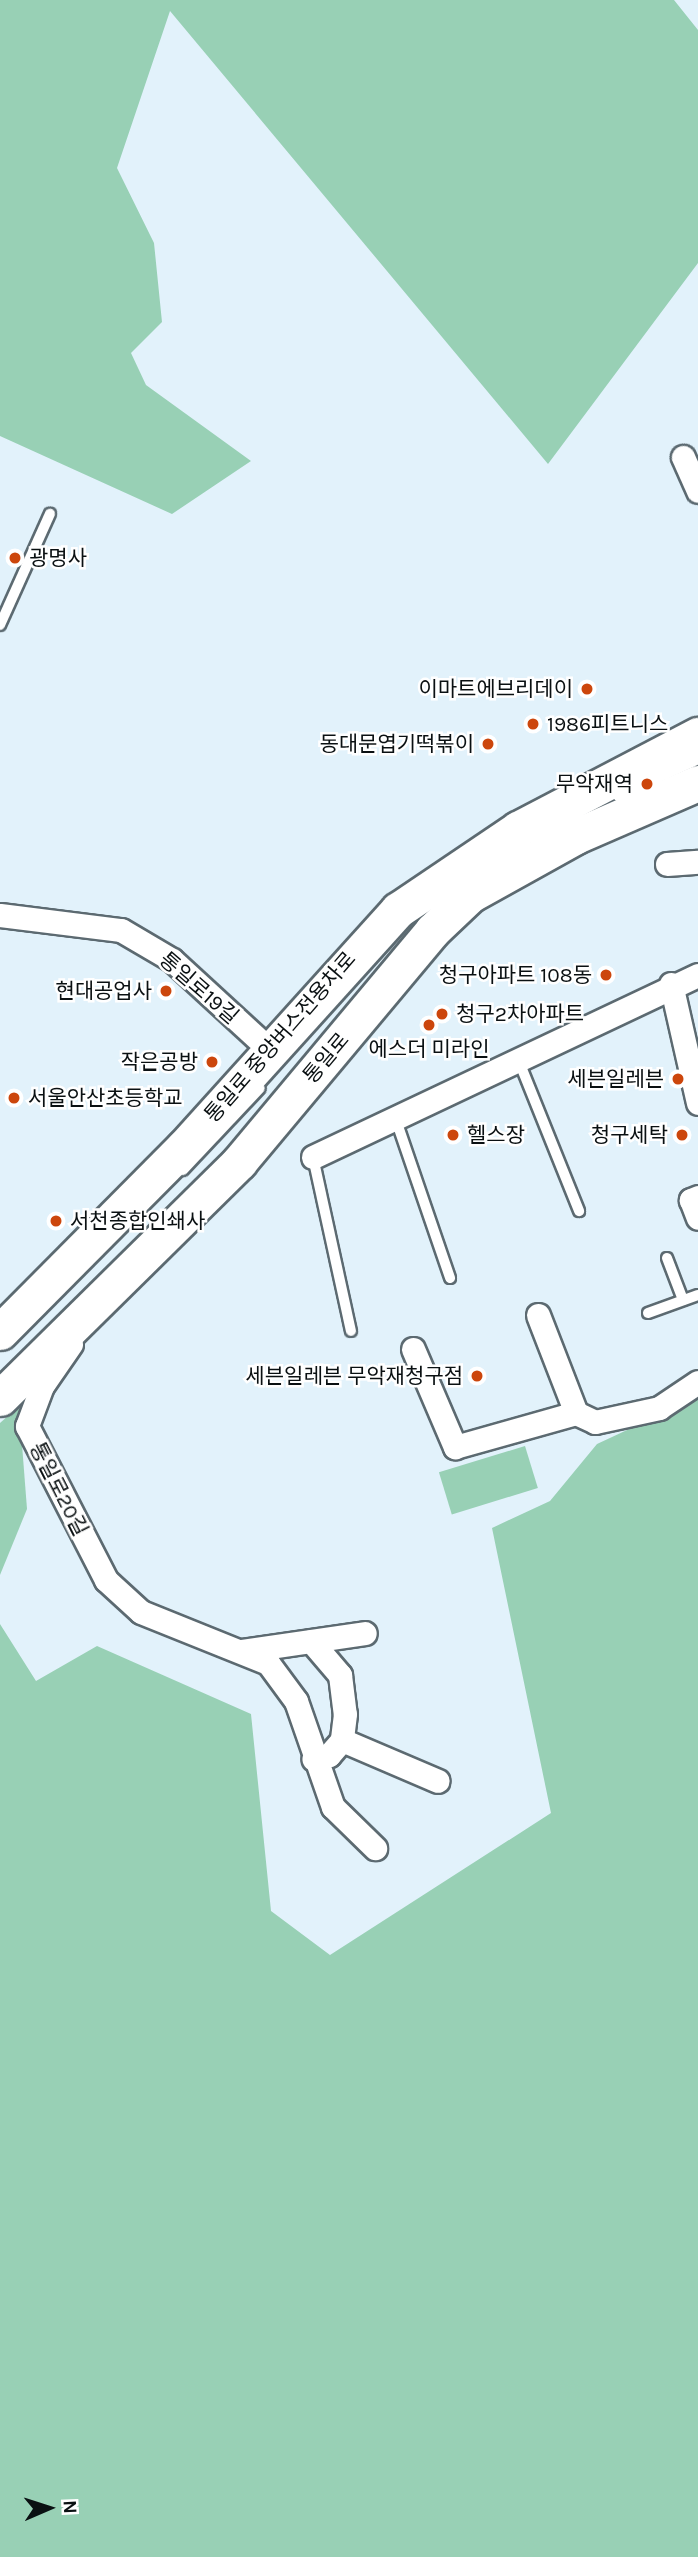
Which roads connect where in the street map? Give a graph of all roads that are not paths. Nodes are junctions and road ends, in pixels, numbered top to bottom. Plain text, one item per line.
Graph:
1 (683, 457) dead end
2 (698, 491) edge
3 (50, 514) dead end
4 (0, 625) edge
5 (698, 735) edge
6 (698, 759) edge
7 (698, 783) edge
8 (610, 799) dead end
9 (543, 833) dead end
10 (698, 862) edge
11 (667, 864) dead end
12 (465, 881) junction
13 (0, 915) edge
14 (411, 921) dead end
15 (367, 967) dead end
16 (698, 975) edge
17 (671, 984) junction
18 (350, 986) dead end
19 (517, 1056) junction
20 (271, 1063) junction
21 (698, 1103) edge
22 (396, 1120) junction
23 (313, 1157) joint
24 (211, 1191) junction
25 (698, 1197) edge
26 (579, 1212) dead end
27 (698, 1218) edge
28 (667, 1258) dead end
29 (450, 1278) dead end
30 (698, 1295) edge
31 (683, 1300) junction
32 (648, 1313) dead end
33 (538, 1315) dead end
34 (351, 1331) dead end
35 (0, 1332) edge
36 (413, 1349) dead end
37 (698, 1382) edge
38 (0, 1398) edge
39 (576, 1412) junction
40 (365, 1633) dead end
41 (311, 1641) junction
42 (242, 1651) junction
43 (342, 1740) junction
44 (313, 1759) junction
45 (438, 1781) dead end
46 (376, 1848) dead end

1 - 2 street
3 - 4 lane
5 - 12 main road, 통일로
6 - 8 lane
7 - 12 main road, 통일로
9 - 12 lane
10 - 11 street
12 - 14 lane
12 - 20 main road, 통일로
12 - 24 main road, 통일로
13 - 20 street, 통일로19길
15 - 18 lane, 통일로 중앙버스전용차로
16 - 17 street
17 - 19 street
17 - 21 street
19 - 22 street
19 - 26 lane
20 - 35 main road, 통일로
22 - 23 street
22 - 29 lane
23 - 34 lane
24 - 38 main road, 통일로
24 - 42 street, 통일로20길
25 - 27 street
28 - 31 lane
30 - 31 lane
31 - 32 lane
33 - 39 street
36 - 39 street
37 - 39 street
40 - 41 street, 통일로20길
41 - 42 street, 통일로20길
41 - 43 street
42 - 44 street, 통일로20길
43 - 44 street
43 - 45 street
44 - 46 street, 통일로20길

